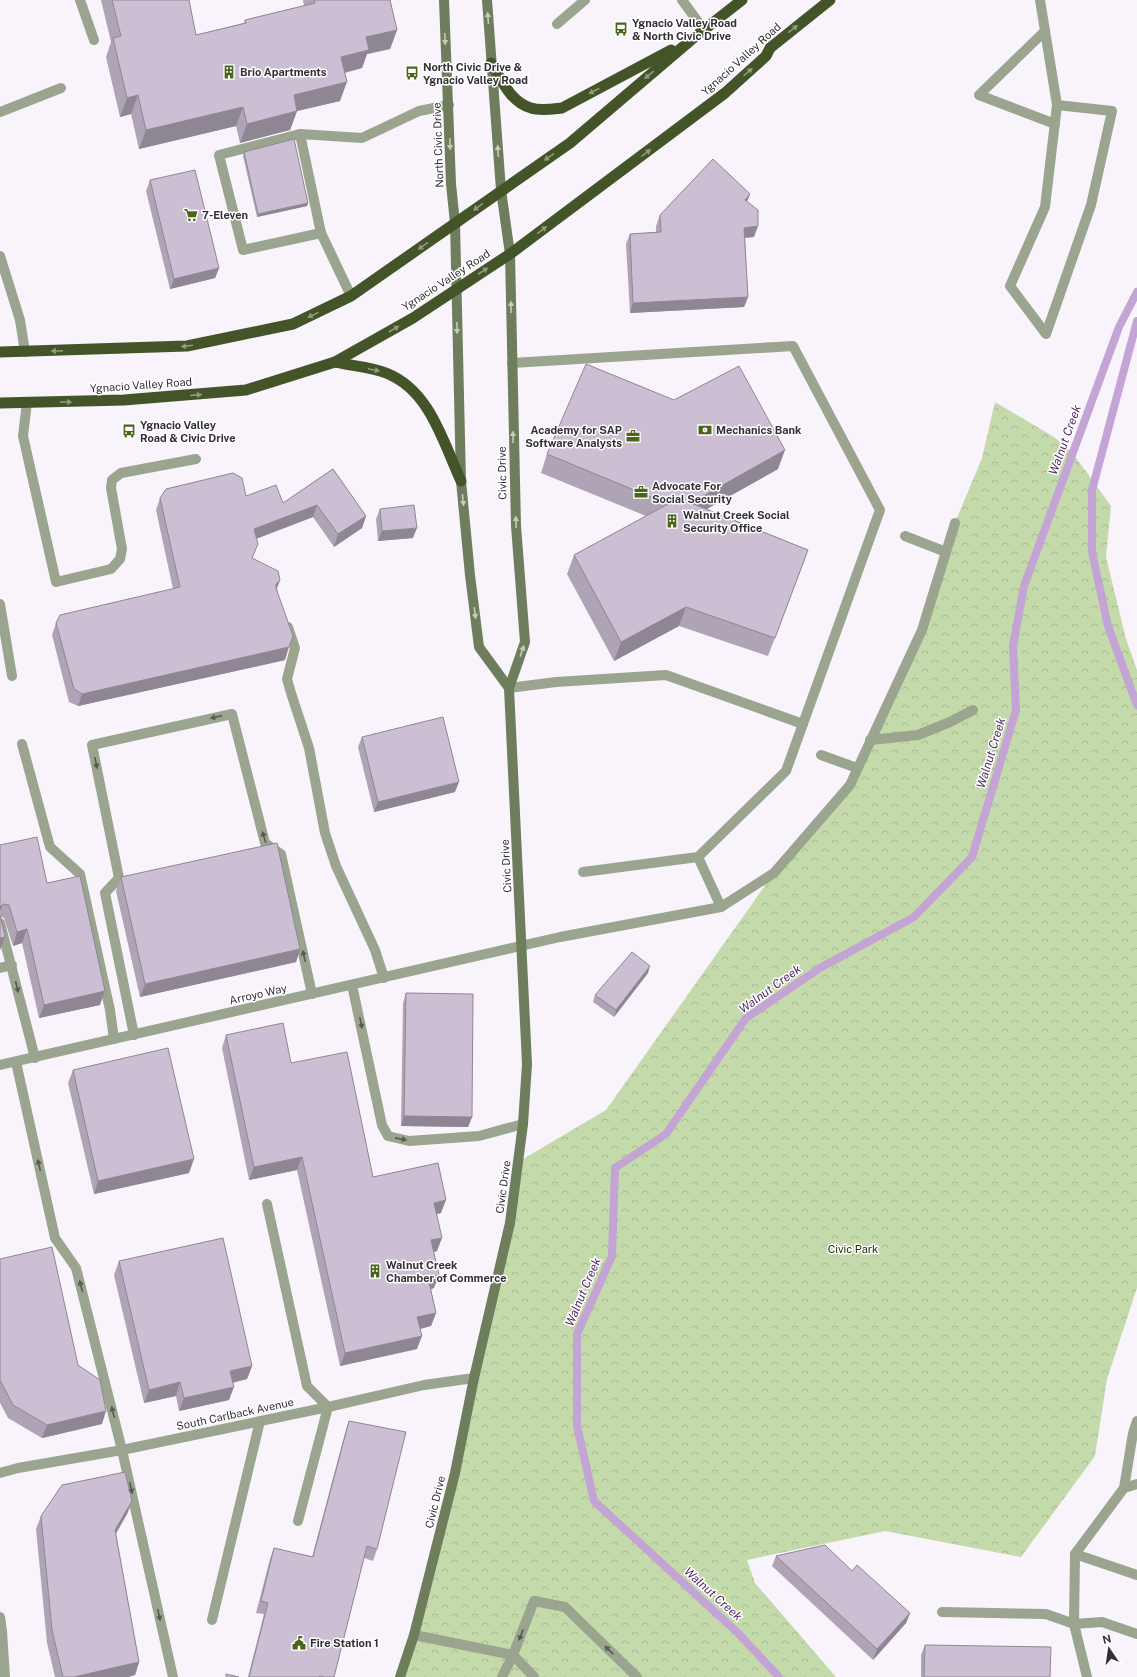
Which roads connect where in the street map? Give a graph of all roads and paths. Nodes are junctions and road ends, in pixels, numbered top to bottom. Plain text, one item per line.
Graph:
1 (80, 0) edge
2 (444, 0) edge
3 (487, 0) edge
4 (585, 0) edge
5 (682, 0) edge
6 (742, 0) edge
7 (830, 0) edge
8 (1040, 0) edge
9 (557, 24) dead end
10 (704, 30) junction
11 (1045, 31) junction
12 (94, 40) dead end
13 (691, 40) junction
14 (491, 63) junction
15 (61, 88) dead end
16 (448, 105) junction
17 (1057, 105) junction
18 (0, 112) edge
19 (1055, 124) junction
20 (300, 134) junction
21 (501, 190) junction
22 (455, 223) junction
23 (321, 233) junction
24 (510, 254) junction
25 (0, 256) edge
26 (2, 271) edge
27 (456, 289) junction
28 (351, 296) junction
29 (0, 352) edge
30 (25, 352) junction
31 (335, 362) junction
32 (512, 363) junction
33 (27, 402) junction
34 (0, 403) edge
35 (196, 459) dead end
36 (461, 481) junction
37 (955, 523) dead end
38 (905, 536) dead end
39 (946, 552) junction
40 (0, 604) edge
41 (286, 620) edge
42 (12, 676) dead end
43 (509, 688) junction
44 (973, 710) dead end
45 (803, 724) junction
46 (870, 740) junction
47 (22, 744) dead end
48 (821, 755) dead end
49 (857, 768) junction
50 (698, 858) junction
51 (584, 872) dead end
52 (721, 907) junction
53 (0, 923) edge
54 (522, 946) junction
55 (12, 965) junction
56 (0, 968) edge
57 (384, 978) junction
58 (352, 985) junction
59 (312, 994) junction
60 (134, 1035) junction
61 (114, 1039) junction
62 (35, 1058) junction
63 (16, 1062) junction
64 (0, 1065) edge
65 (523, 1124) junction
66 (267, 1204) dead end
67 (474, 1378) junction
68 (328, 1407) junction
69 (1137, 1421) edge
70 (260, 1422) junction
71 (122, 1450) junction
72 (0, 1473) edge
73 (1137, 1484) edge
74 (1124, 1488) junction
75 (298, 1521) dead end
76 (1075, 1554) junction
77 (1137, 1575) edge
78 (942, 1612) dead end
79 (0, 1617) edge
80 (212, 1620) dead end
81 (1074, 1624) junction
82 (1137, 1634) edge
83 (414, 1635) junction
84 (513, 1655) junction
85 (5, 1677) edge
86 (173, 1677) edge
87 (400, 1677) edge
88 (502, 1677) edge
89 (534, 1677) edge
90 (637, 1677) edge
91 (1086, 1677) edge

1 - 12 street
2 -> 16 main road, North Civic Drive
14 -> 3 main road
4 - 9 street
5 - 10 street
6 - 10 highway
24 -> 7 highway, Ygnacio Valley Road
8 - 11 street
10 - 13 highway
11 - 17 street
11 - 19 street
13 -> 14 highway
13 -> 21 highway
21 -> 14 main road
15 - 18 street
16 - 20 street
16 -> 22 main road, North Civic Drive
17 - 19 street
17 - 19 street
20 - 23 street
20 - 23 street
21 -> 22 highway
21 - 24 main road
22 - 27 main road, North Civic Drive
22 -> 28 highway
23 - 28 street
27 -> 24 highway, Ygnacio Valley Road
32 -> 24 main road, Civic Drive
25 - 26 street
26 - 30 street
31 -> 27 highway, Ygnacio Valley Road
27 -> 36 main road
28 -> 30 highway
29 - 30 highway
33 -> 31 highway, Ygnacio Valley Road
31 -> 36 highway
43 -> 32 main road, Civic Drive
32 - 45 street
33 - 34 highway, Ygnacio Valley Road
33 - 35 street
36 -> 43 main road
37 - 39 street
38 - 39 street
39 - 46 street
40 - 42 street
41 - 57 street
43 - 45 street
43 - 54 main road, Civic Drive
44 - 46 street
45 - 50 street
46 - 49 street
47 - 61 street
48 - 49 street
49 - 52 street
50 - 51 street
50 - 52 street
52 - 54 street, Arroyo Way
53 - 55 street
54 - 57 street, Arroyo Way
54 - 65 main road, Civic Drive
55 - 56 street
55 -> 62 street
57 - 58 street, Arroyo Way
58 - 59 street, Arroyo Way
58 -> 65 street
59 - 60 street, Arroyo Way
59 -> 60 street
60 - 61 street, Arroyo Way
61 - 62 street, Arroyo Way
62 - 63 street, Arroyo Way
63 - 64 street, Arroyo Way
71 -> 63 street
65 - 67 main road, Civic Drive
66 - 68 street
67 - 68 street, South Carlback Avenue
67 - 83 main road, Civic Drive
68 - 70 street, South Carlback Avenue
68 - 75 street
69 - 74 street
70 - 71 street, South Carlback Avenue
70 - 80 street
71 - 72 street, South Carlback Avenue
71 -> 86 street
73 - 74 street
74 - 76 street
76 - 77 street
76 - 81 street
78 - 81 street
79 - 85 street
81 - 82 street
81 - 91 street
83 - 84 street
83 - 87 main road, Civic Drive
84 - 88 street
84 - 89 street
90 -> 84 street

